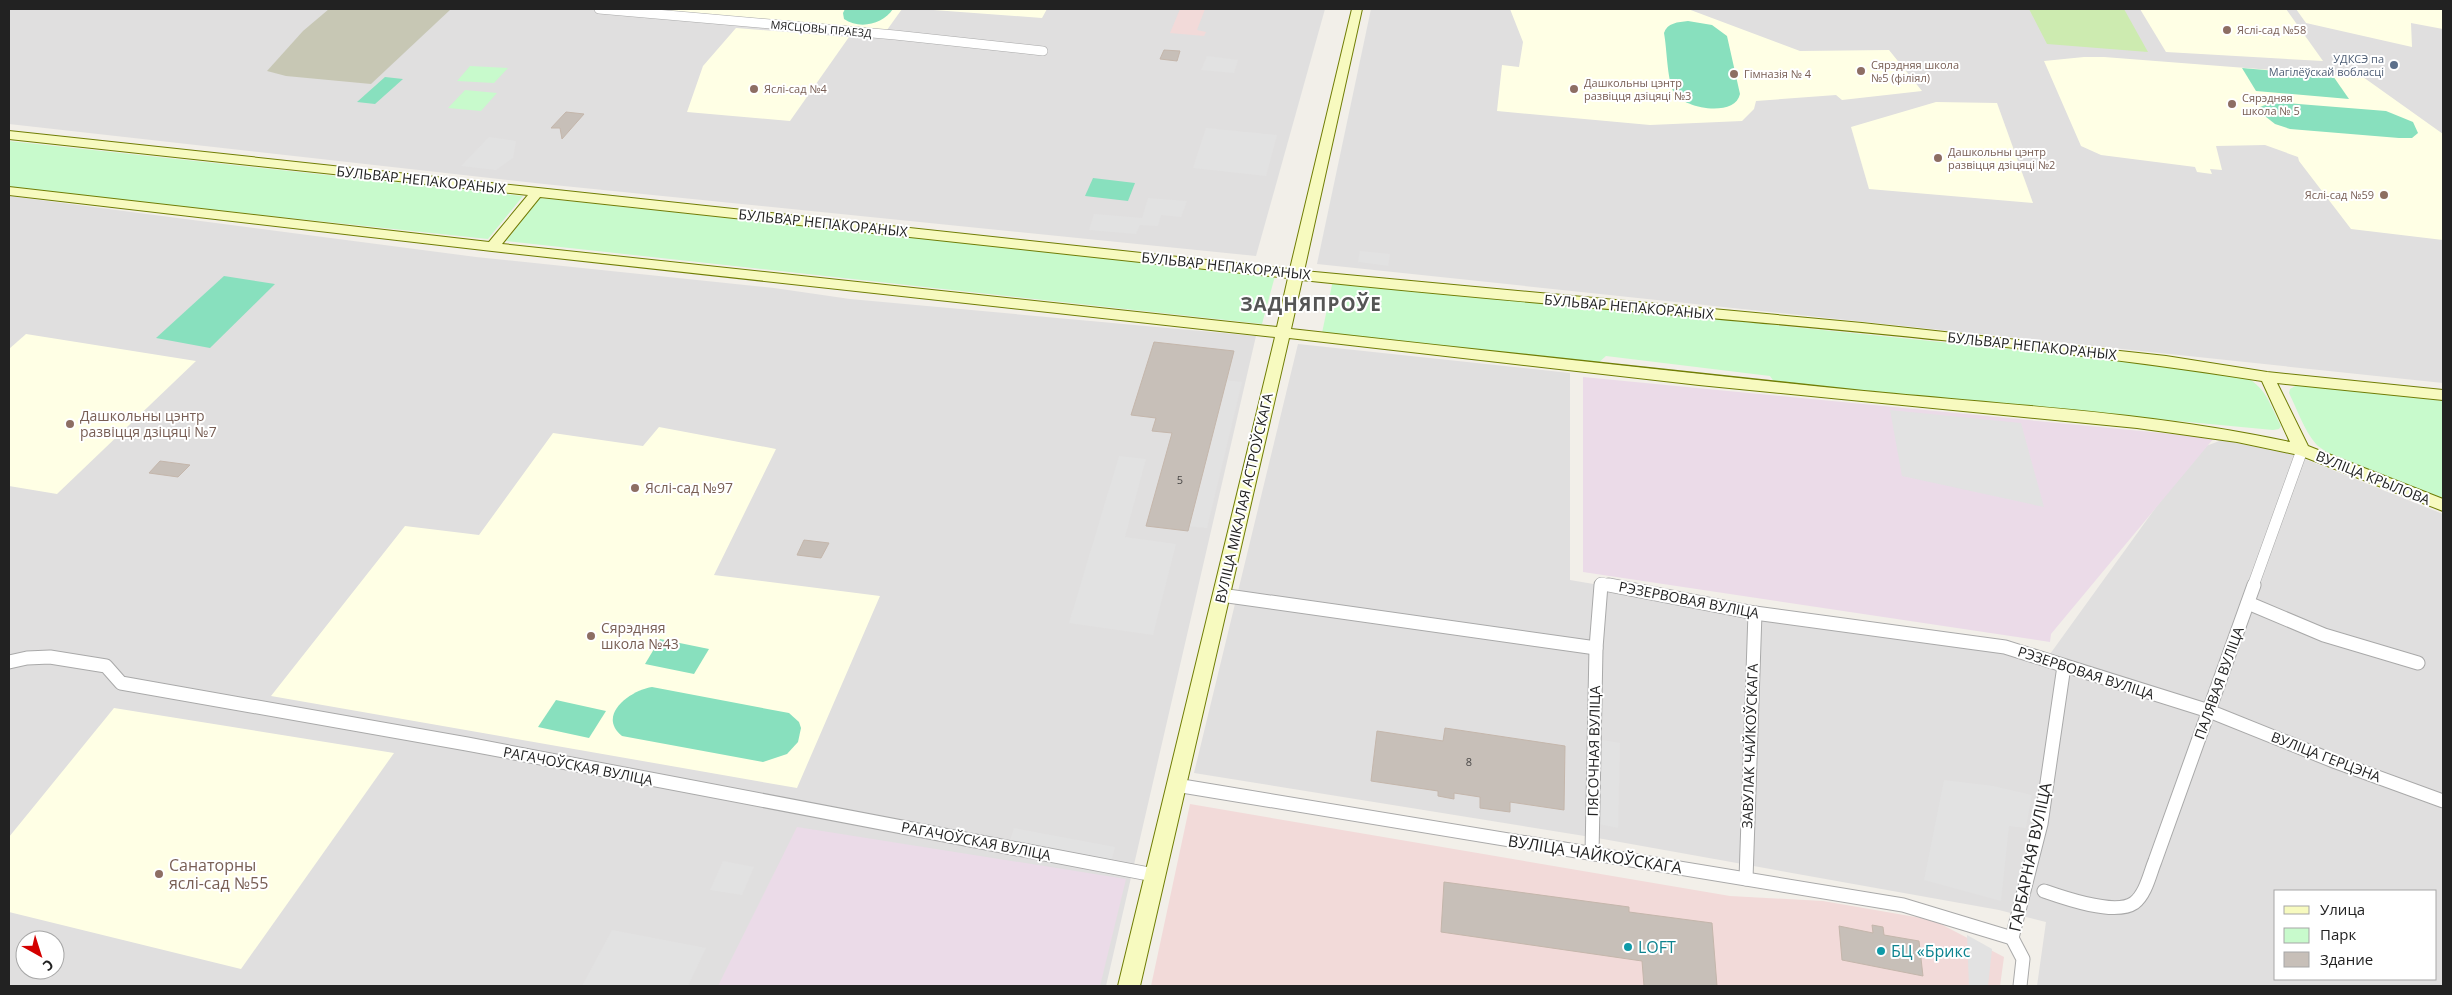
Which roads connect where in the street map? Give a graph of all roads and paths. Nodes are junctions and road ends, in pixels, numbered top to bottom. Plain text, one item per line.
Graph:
1 (599, 9) edge
2 (1357, 9) edge
3 (1043, 51) dead end
4 (9, 135) edge
5 (9, 191) edge
6 (537, 192) junction
7 (492, 247) junction
8 (1297, 273) junction
9 (1282, 334) junction
10 (2267, 377) junction
11 (2443, 395) edge
12 (2302, 450) junction
13 (2443, 506) edge
14 (1221, 594) junction
15 (2248, 603) junction
16 (1755, 613) junction
17 (1596, 648) junction
18 (9, 662) edge
19 (2418, 663) dead end
20 (2064, 666) junction
21 (2209, 712) junction
22 (1176, 785) junction
23 (2443, 801) edge
24 (1592, 854) junction
25 (1154, 875) junction
26 (1746, 879) junction
27 (2044, 891) dead end
28 (2012, 938) junction
29 (1129, 986) edge
30 (2020, 986) edge

1 - 3 street, МЯСЦОВЫ ПРАЕЗД
2 - 8 main road, ВУЛІЦА МІКАЛАЯ АСТРОЎСКАГА
4 - 6 main road, БУЛЬВАР НЕПАКОРАНЫХ
5 - 7 main road
6 - 7 main road
6 - 8 main road, БУЛЬВАР НЕПАКОРАНЫХ
7 - 9 main road
8 - 9 main road, ВУЛІЦА МІКАЛАЯ АСТРОЎСКАГА
8 - 10 main road, БУЛЬВАР НЕПАКОРАНЫХ
9 - 12 main road, ВУЛІЦА КРЫЛОВА
9 - 14 main road, ВУЛІЦА МІКАЛАЯ АСТРОЎСКАГА
10 - 11 main road, БУЛЬВАР НЕПАКОРАНЫХ
10 - 12 main road
12 - 13 main road, ВУЛІЦА КРЫЛОВА
12 - 15 street, ПАЛЯВАЯ ВУЛІЦА
14 - 17 street
14 - 22 main road, ВУЛІЦА МІКАЛАЯ АСТРОЎСКАГА
15 - 19 street
15 - 21 street, ПАЛЯВАЯ ВУЛІЦА
16 - 17 street, РЭЗЕРВОВАЯ ВУЛІЦА
16 - 20 street, РЭЗЕРВОВАЯ ВУЛІЦА
16 - 26 street, ЗАВУЛАК ЧАЙКОЎСКАГА
17 - 24 street, ПЯСОЧНАЯ ВУЛІЦА
18 - 25 street, РАГАЧОЎСКАЯ ВУЛІЦА
20 - 21 street, РЭЗЕРВОВАЯ ВУЛІЦА
20 - 28 street, ГАРБАРНАЯ ВУЛІЦА
21 - 23 street, ВУЛІЦА ГЕРЦЭНА
21 - 27 street, ПАЛЯВАЯ ВУЛІЦА
22 - 24 street, ВУЛІЦА ЧАЙКОЎСКАГА
22 - 25 main road, ВУЛІЦА МІКАЛАЯ АСТРОЎСКАГА
24 - 26 street, ВУЛІЦА ЧАЙКОЎСКАГА
25 - 29 main road, ВУЛІЦА МІКАЛАЯ АСТРОЎСКАГА
26 - 28 street, ВУЛІЦА ЧАЙКОЎСКАГА
28 - 30 street, ГАРБАРНАЯ ВУЛІЦА

